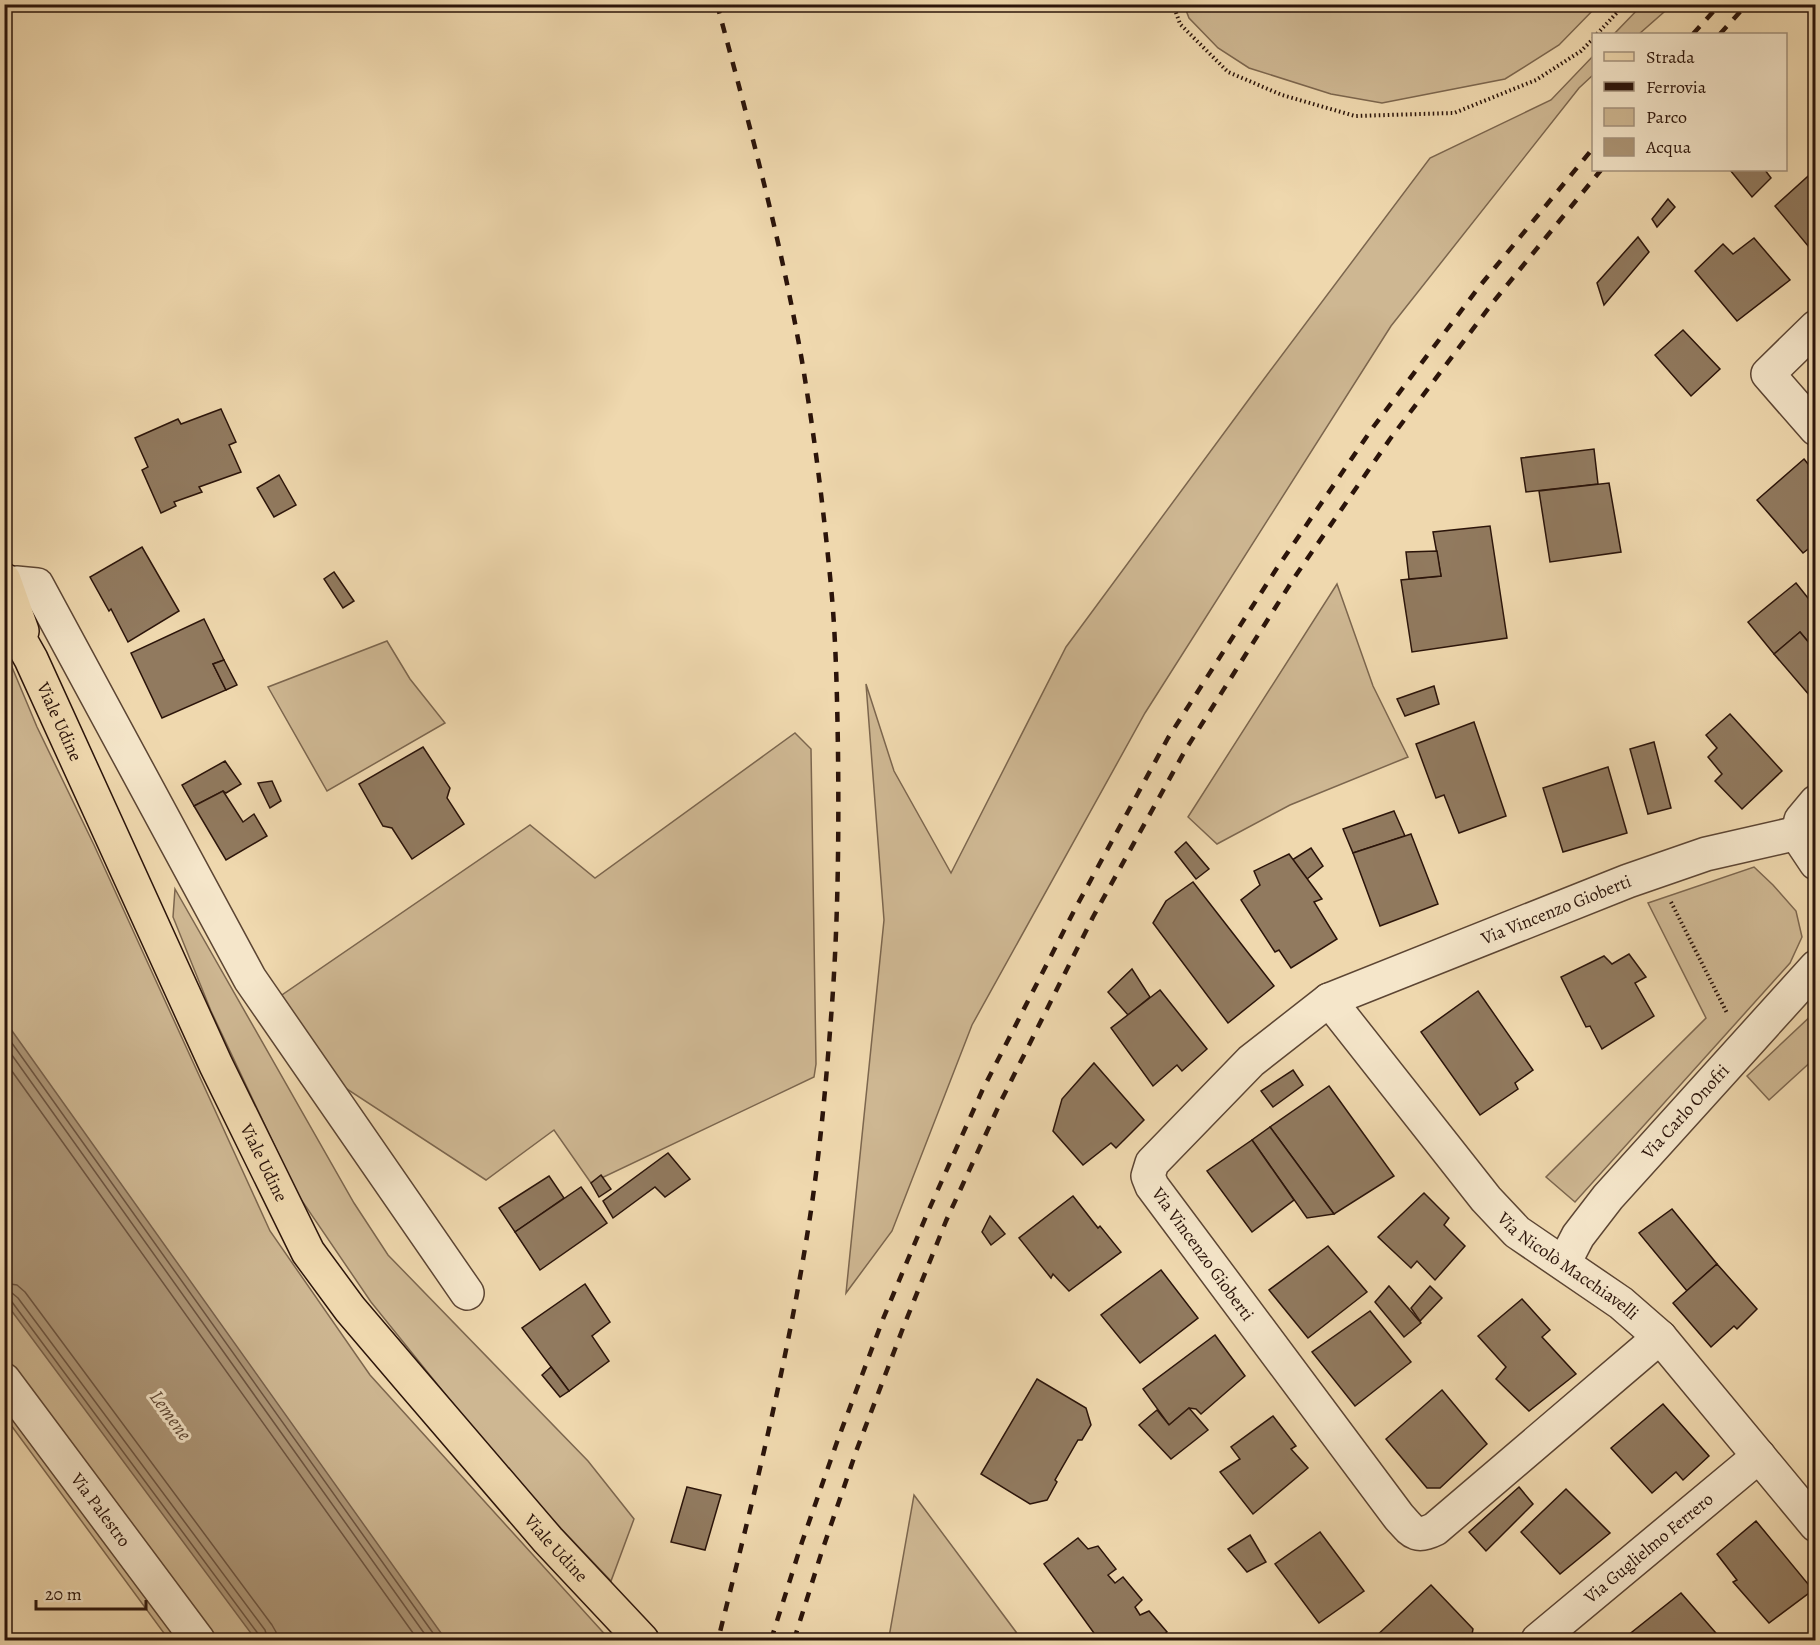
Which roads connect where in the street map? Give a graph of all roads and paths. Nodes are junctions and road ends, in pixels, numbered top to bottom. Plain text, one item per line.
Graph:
1 (1173, 4) edge
2 (1625, 4) edge
3 (1598, 33) edge
4 (1592, 39) edge
5 (1815, 327) edge
6 (1815, 429) edge
7 (5, 590) edge
8 (1815, 802) edge
9 (1798, 833) junction
10 (1815, 863) edge
11 (1656, 871) junction
12 (1815, 967) edge
13 (1329, 1000) junction
14 (1743, 1047) junction
15 (1564, 1263) junction
16 (467, 1293) dead end
17 (1660, 1337) junction
18 (4, 1380) edge
19 (1759, 1456) junction
20 (1815, 1525) edge
21 (183, 1633) edge
22 (642, 1641) edge
23 (1538, 1641) edge

1 - 4 path
2 - 3 path
5 - 6 street
7 - 16 street
7 - 22 main road, Viale Udine
8 - 9 street
9 - 10 street
9 - 11 street, Via Vincenzo Gioberti
11 - 13 street, Via Vincenzo Gioberti
11 - 14 path
12 - 14 street, Via Carlo Onofri
13 - 15 street, Via Nicolò Macchiavelli
13 - 17 street, Via Vincenzo Gioberti
14 - 15 street, Via Carlo Onofri
15 - 17 street, Via Nicolò Macchiavelli
17 - 19 street, Via Nicolò Macchiavelli
18 - 21 street, Via Palestro
19 - 20 street, Via Nicolò Macchiavelli
19 - 23 street, Via Guglielmo Ferrero

